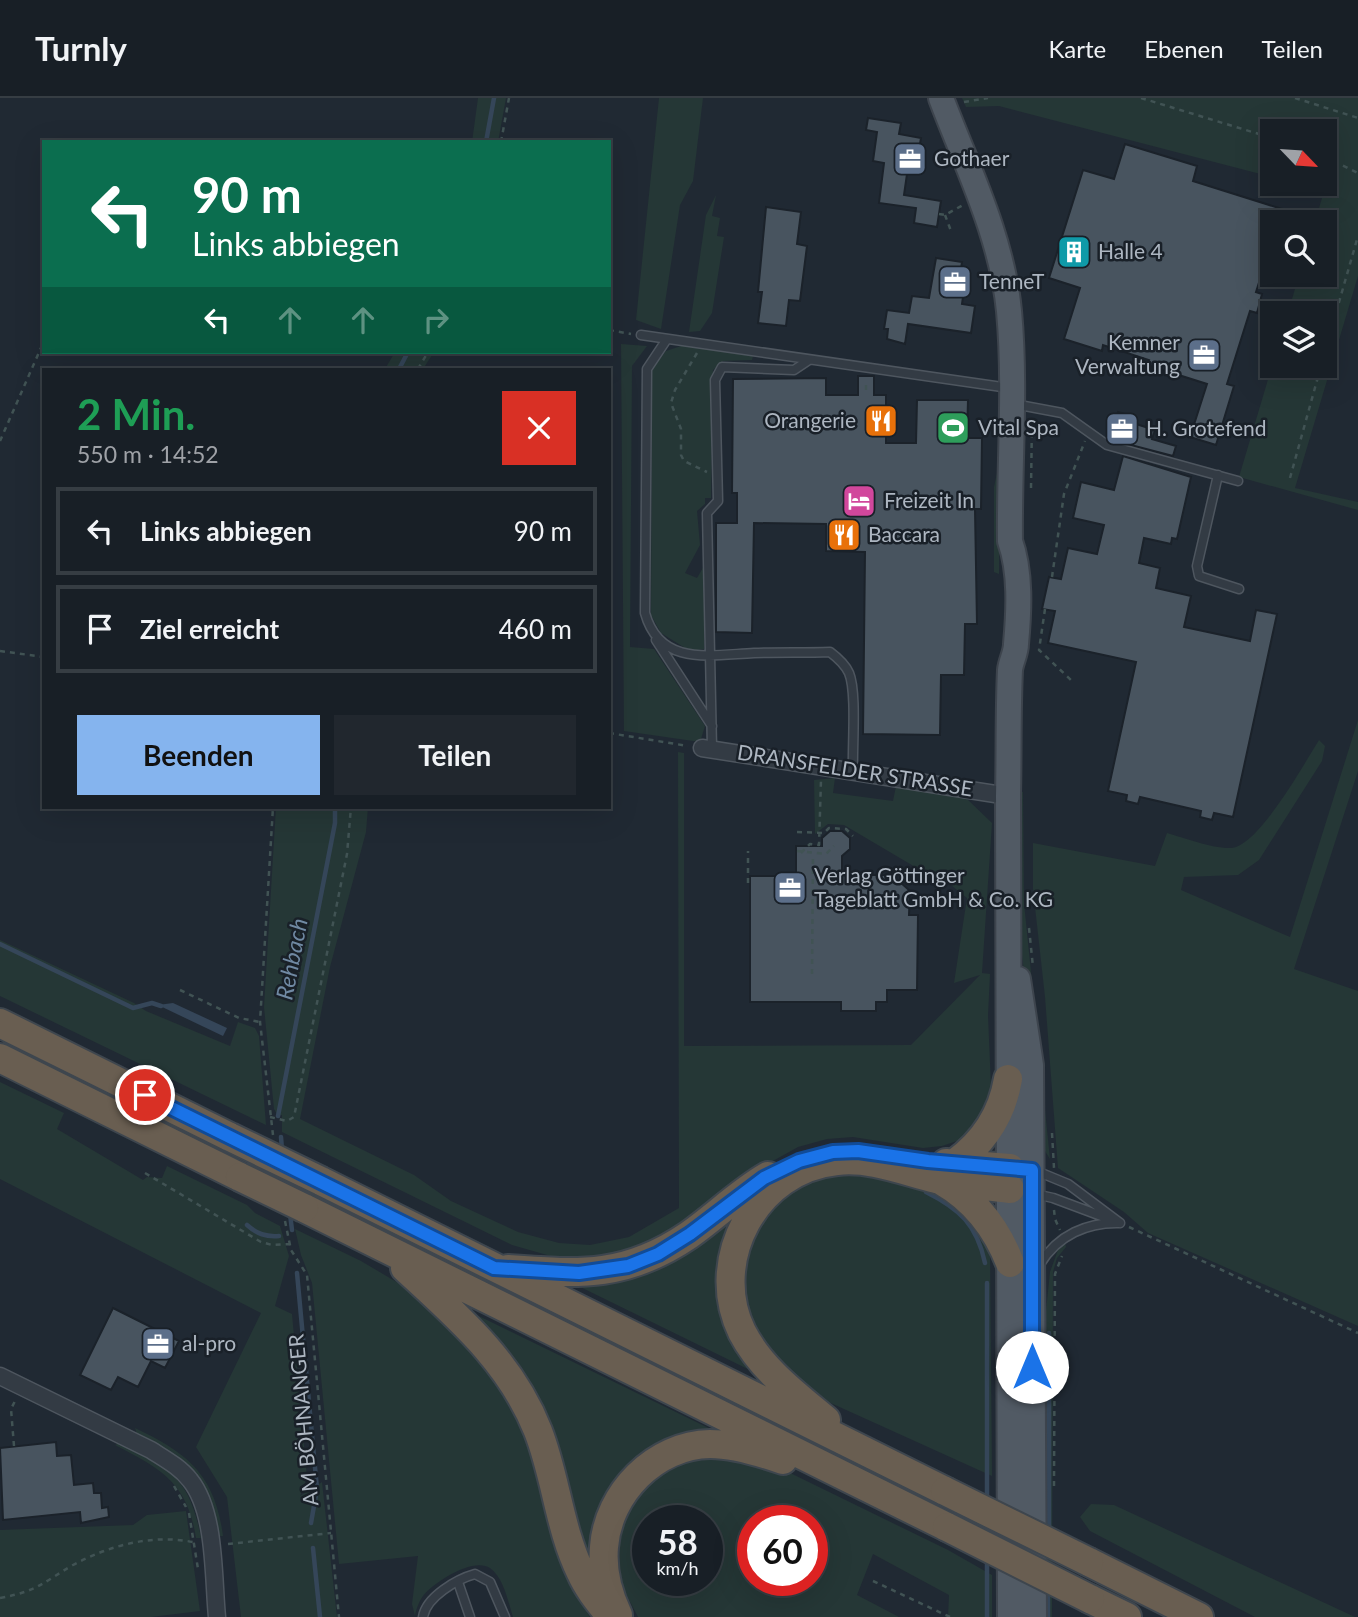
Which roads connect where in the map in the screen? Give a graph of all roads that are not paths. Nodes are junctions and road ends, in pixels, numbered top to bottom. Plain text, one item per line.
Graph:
1 (942, 101) edge
2 (641, 335) road end
3 (667, 339) junction
4 (809, 360) junction
5 (1011, 396) junction
6 (1218, 475) junction
7 (1238, 481) dead end
8 (1239, 589) dead end
9 (654, 637) junction
10 (711, 657) junction
11 (712, 726) junction
12 (707, 748) joint
13 (853, 772) junction
14 (1008, 796) junction
15 (1009, 930) junction
16 (0, 1023) edge
17 (0, 1058) edge
18 (1007, 1079) junction
19 (947, 1172) junction
20 (1021, 1180) junction
21 (1120, 1223) junction
22 (383, 1247) junction
23 (1010, 1263) junction
24 (494, 1268) junction
25 (1032, 1281) junction
26 (0, 1376) edge
27 (866, 1452) junction
28 (861, 1484) junction
29 (458, 1582) junction
30 (217, 1617) edge
31 (423, 1617) edge
32 (470, 1617) edge
33 (505, 1617) edge
34 (611, 1617) edge
35 (619, 1617) edge
36 (1010, 1617) edge
37 (1034, 1617) edge
38 (1127, 1617) edge
39 (1199, 1617) edge

1 - 5 main road
2 - 3 lane
3 - 4 lane
3 - 9 lane
4 - 5 lane
4 - 10 lane
5 - 6 lane
5 - 14 main road
6 - 7 lane
6 - 8 lane
9 - 10 lane
9 - 11 lane
10 - 11 lane
10 - 13 lane
11 - 12 lane
12 - 13 street, DRANSFELDER STRASSE
13 - 14 street, DRANSFELDER STRASSE
14 - 15 main road
15 - 18 main road
15 - 20 main road
16 - 24 highway, bridge
17 - 22 highway, bridge
18 - 19 highway
18 - 20 main road
19 - 20 highway
19 - 23 highway
19 - 24 highway
19 - 27 highway
20 - 21 lane
20 - 21 lane
20 - 23 main road
20 - 25 main road
21 - 25 lane
22 - 28 highway
22 - 34 highway
23 - 36 main road
24 - 27 highway
25 - 37 main road
26 - 30 street
27 - 39 highway, bridge
28 - 35 highway
28 - 38 highway, bridge
29 - 31 lane
29 - 32 lane
29 - 33 lane

